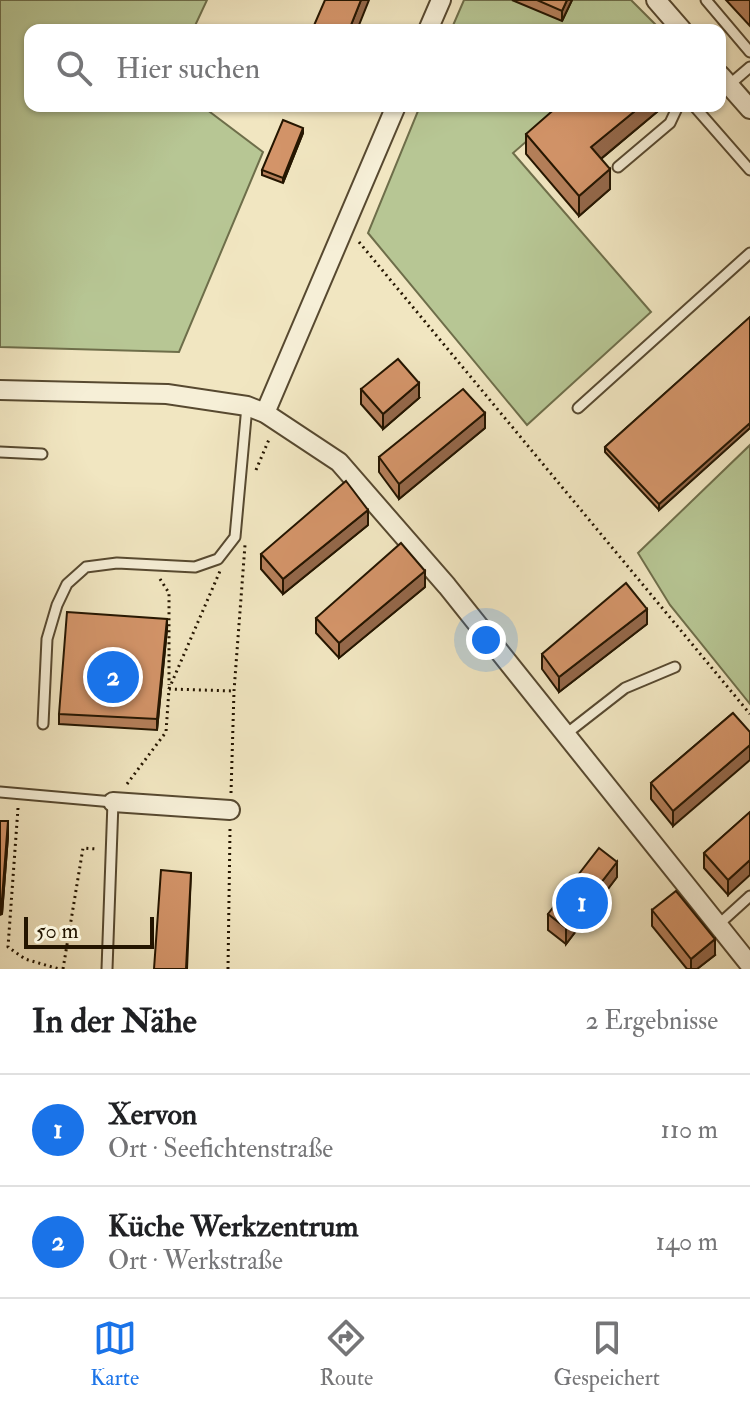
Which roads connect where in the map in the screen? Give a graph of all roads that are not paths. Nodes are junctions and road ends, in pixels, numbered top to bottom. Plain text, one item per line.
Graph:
1 (441, 0) edge
2 (656, 0) edge
3 (706, 0) edge
4 (431, 24) edge
5 (677, 24) edge
6 (750, 52) edge
7 (750, 67) edge
8 (726, 79) edge
9 (726, 82) edge
10 (750, 109) edge
11 (394, 112) edge
12 (675, 112) edge
13 (699, 112) edge
14 (618, 167) dead end
15 (750, 170) edge
16 (750, 253) edge
17 (0, 390) edge
18 (578, 408) dead end
19 (263, 414) junction
20 (0, 452) edge
21 (42, 454) dead end
22 (675, 667) dead end
23 (43, 724) dead end
24 (566, 734) junction
25 (0, 792) edge
26 (113, 802) junction
27 (230, 810) road end
28 (750, 896) edge
29 (718, 925) junction
30 (750, 965) edge
31 (107, 969) edge

1 - 4 street
2 - 5 street
3 - 6 lane
7 - 8 lane
9 - 10 street
11 - 19 street
12 - 14 lane
13 - 15 lane
16 - 18 lane
17 - 19 street
19 - 23 lane
19 - 24 street
20 - 21 lane
22 - 24 lane
24 - 29 street
25 - 26 lane
26 - 27 street
26 - 31 lane
28 - 29 lane
29 - 30 street

